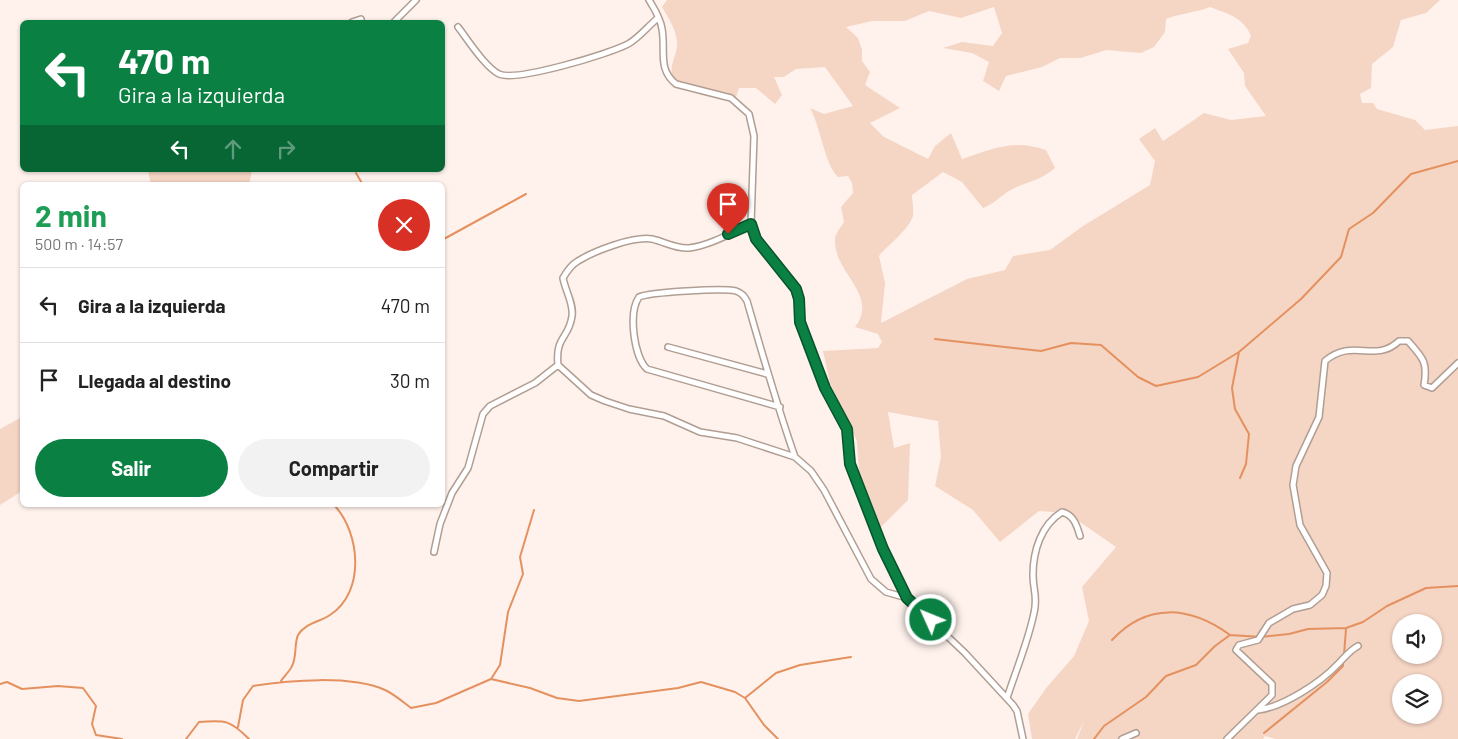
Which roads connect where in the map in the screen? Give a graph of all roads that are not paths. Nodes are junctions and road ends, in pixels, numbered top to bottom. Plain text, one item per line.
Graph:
1 (416, 0) edge
2 (649, 0) edge
3 (658, 18) junction
4 (361, 19) dead end
5 (358, 20) edge
6 (396, 20) edge
7 (458, 27) dead end
8 (751, 224) junction
9 (668, 346) dead end
10 (1458, 363) edge
11 (558, 365) junction
12 (767, 374) junction
13 (780, 407) junction
14 (795, 457) junction
15 (1080, 536) dead end
16 (434, 552) dead end
17 (907, 598) junction
18 (1358, 646) dead end
19 (1007, 698) junction
20 (1257, 710) junction
21 (1136, 733) dead end
22 (1024, 739) edge
23 (1122, 739) edge
24 (1227, 739) edge

1 - 6 street
2 - 3 street
3 - 7 street
3 - 8 street
4 - 5 street
8 - 11 street
8 - 17 street
9 - 12 street
10 - 20 street
11 - 14 street
11 - 16 street
12 - 13 street
12 - 13 street
13 - 14 street
14 - 17 street
15 - 19 street
17 - 19 street
18 - 20 street
19 - 22 street
20 - 24 street
21 - 23 street

